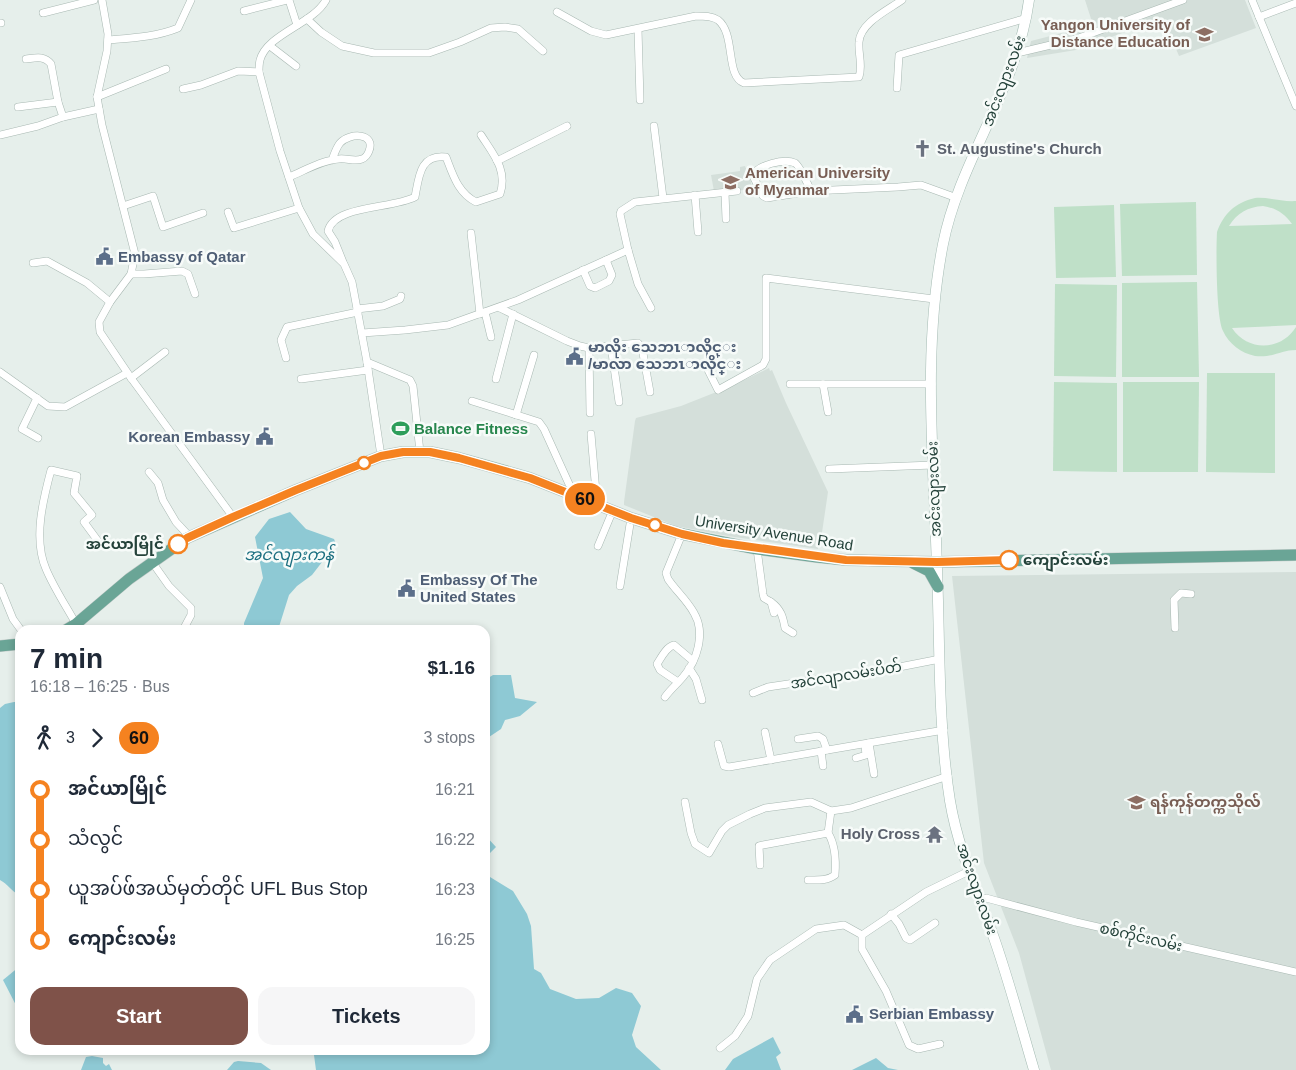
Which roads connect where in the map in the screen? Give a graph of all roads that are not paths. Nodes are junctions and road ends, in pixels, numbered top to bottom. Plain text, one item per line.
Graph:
1 (94, 0) edge
2 (102, 0) edge
3 (191, 0) edge
4 (288, 0) edge
5 (326, 0) edge
6 (902, 0) edge
7 (1029, 0) edge
8 (1184, 0) edge
9 (1252, 0) edge
10 (1296, 3) edge
11 (244, 11) dead end
12 (558, 12) dead end
13 (43, 13) dead end
14 (1026, 18) junction
15 (1259, 18) junction
16 (307, 19) junction
17 (297, 25) junction
18 (638, 29) junction
19 (108, 40) junction
20 (270, 46) junction
21 (543, 51) dead end
22 (1017, 53) junction
23 (26, 59) dead end
24 (296, 66) dead end
25 (166, 69) dead end
26 (259, 72) junction
27 (898, 88) dead end
28 (183, 89) dead end
29 (97, 97) junction
30 (640, 100) dead end
31 (58, 102) junction
32 (1296, 106) edge
33 (18, 107) dead end
34 (99, 109) junction
35 (63, 117) junction
36 (567, 126) dead end
37 (654, 126) dead end
38 (0, 135) edge
39 (481, 135) dead end
40 (332, 160) junction
41 (497, 161) junction
42 (288, 177) junction
43 (811, 191) junction
44 (737, 192) dead end
45 (725, 193) junction
46 (695, 195) junction
47 (663, 198) junction
48 (957, 198) junction
49 (123, 206) junction
50 (299, 208) junction
51 (228, 212) dead end
52 (203, 213) dead end
53 (726, 219) dead end
54 (698, 232) dead end
55 (471, 233) dead end
56 (628, 250) junction
57 (606, 260) junction
58 (33, 263) dead end
59 (344, 264) junction
60 (584, 270) junction
61 (131, 274) junction
62 (195, 294) dead end
63 (401, 296) dead end
64 (934, 299) junction
65 (110, 302) junction
66 (500, 308) junction
67 (651, 308) dead end
68 (357, 310) junction
69 (483, 313) junction
70 (513, 314) junction
71 (362, 333) junction
72 (491, 337) dead end
73 (611, 346) junction
74 (589, 348) junction
75 (165, 352) dead end
76 (534, 355) dead end
77 (286, 358) dead end
78 (367, 366) junction
79 (708, 368) dead end
80 (0, 372) edge
81 (129, 375) junction
82 (301, 379) dead end
83 (496, 379) dead end
84 (790, 384) dead end
85 (823, 384) junction
86 (932, 384) junction
87 (650, 392) dead end
88 (38, 398) junction
89 (472, 401) dead end
90 (620, 402) dead end
91 (828, 412) dead end
92 (590, 413) dead end
93 (516, 415) junction
94 (591, 434) dead end
95 (38, 438) dead end
96 (420, 452) junction
97 (381, 456) junction
98 (933, 465) junction
99 (829, 469) dead end
100 (149, 472) dead end
101 (574, 495) junction
102 (597, 504) junction
103 (612, 510) junction
104 (233, 517) junction
105 (631, 518) junction
106 (682, 534) junction
107 (190, 537) junction
108 (98, 541) dead end
109 (598, 546) dead end
110 (757, 549) junction
111 (1296, 555) edge
112 (152, 562) junction
113 (909, 562) junction
114 (937, 562) junction
115 (620, 586) dead end
116 (0, 587) edge
117 (938, 587) junction
118 (1191, 594) dead end
119 (771, 602) junction
120 (774, 613) dead end
121 (17, 625) edge
122 (71, 625) edge
123 (75, 625) edge
124 (186, 625) edge
125 (1174, 628) dead end
126 (793, 633) dead end
127 (15, 644) edge
128 (0, 646) edge
129 (940, 659) junction
130 (693, 662) junction
131 (689, 668) junction
132 (678, 682) junction
133 (753, 693) dead end
134 (665, 697) dead end
135 (702, 700) dead end
136 (944, 730) junction
137 (765, 732) dead end
138 (798, 739) dead end
139 (867, 743) junction
140 (718, 744) dead end
141 (824, 750) junction
142 (856, 758) dead end
143 (771, 760) junction
144 (824, 766) dead end
145 (874, 774) dead end
146 (948, 776) junction
147 (685, 802) dead end
148 (831, 811) junction
149 (828, 833) junction
150 (760, 866) dead end
151 (969, 871) junction
152 (808, 880) dead end
153 (986, 898) dead end
154 (891, 914) junction
155 (935, 923) dead end
156 (862, 935) junction
157 (1296, 972) edge
158 (940, 1044) dead end
159 (720, 1048) dead end
160 (1034, 1070) edge

1 - 13 street
2 - 19 street
3 - 19 street
4 - 11 street
4 - 17 street
5 - 16 street
6 - 18 street
7 - 14 main road, အင်းလျားလမ်း
8 - 22 street
9 - 15 street
10 - 15 street
12 - 18 street
14 - 22 main road, အင်းလျားလမ်း
14 - 27 street
15 - 32 street
16 - 17 street
16 - 21 street
17 - 20 street
18 - 30 street
19 - 29 street
20 - 24 street
20 - 26 street
22 - 48 main road, အင်းလျားလမ်း
23 - 31 street
25 - 29 street
26 - 28 street
26 - 42 street
29 - 34 street
31 - 33 street
31 - 35 street
34 - 35 street
34 - 49 street
35 - 38 street
36 - 41 street
37 - 47 street
39 - 41 street
40 - 40 street
40 - 42 street
41 - 59 street
42 - 50 street
43 - 43 street
43 - 48 street
44 - 45 street
45 - 46 street
45 - 53 street
46 - 47 street
46 - 54 street
47 - 56 street
48 - 64 main road, အင်းလျားလမ်း
49 - 52 street
49 - 61 street
50 - 51 street
50 - 59 street
55 - 69 street
56 - 57 street
56 - 67 street
57 - 60 street
57 - 60 street
58 - 65 street
59 - 68 street
60 - 66 street
61 - 62 street
61 - 65 street
63 - 68 street
64 - 79 street
64 - 86 main road, အင်းလျားလမ်း
65 - 81 street
66 - 69 street
66 - 70 street
68 - 71 street
68 - 77 street
69 - 71 street
69 - 72 street
70 - 74 street
70 - 83 street
71 - 78 street
73 - 74 street
73 - 87 street
73 - 90 street
74 - 92 street
75 - 81 street
76 - 93 street
78 - 82 street
78 - 96 street
78 - 97 street
80 - 88 street
81 - 88 street
81 - 104 street
84 - 85 street
85 - 86 street
85 - 91 street
86 - 98 main road, အင်းလျားလမ်း
88 - 95 street
89 - 93 street
93 - 101 street
94 - 102 street
96 - 97 main road, University Avenue Road
96 - 101 main road, University Avenue Road
97 - 104 main road, University Avenue Road
98 - 99 street
98 - 114 main road, အင်းလျားလမ်း
100 - 107 street
101 - 102 main road, University Avenue Road
102 - 103 main road, University Avenue Road
103 - 105 main road, University Avenue Road
103 - 109 street
104 - 107 main road, University Avenue Road
105 - 106 main road, University Avenue Road
105 - 115 street
106 - 110 main road, University Avenue Road
106 - 130 street
107 - 112 main road, University Avenue Road
108 - 122 street
110 - 113 main road, University Avenue Road
110 - 119 street
111 - 114 main road, University Avenue Road
112 - 123 main road, University Avenue Road
112 - 124 street
113 - 114 main road, University Avenue Road
113 - 117 main road
114 - 117 main road, အင်းလျားလမ်း
116 - 121 street
117 - 129 main road, အင်းလျားလမ်း
118 - 125 street
119 - 120 street
119 - 126 street
127 - 128 main road
129 - 133 street, အင်လျာလမ်းပိတ်
129 - 136 main road, အင်းလျားလမ်း
130 - 131 street
130 - 132 street
131 - 132 street
131 - 135 street
132 - 134 street
136 - 139 street
136 - 146 main road, အင်းလျားလမ်း
137 - 143 street
138 - 141 street
139 - 141 street
139 - 142 street
139 - 145 street
140 - 143 street
141 - 143 street
141 - 144 street
146 - 148 street
146 - 151 main road, အင်းလျားလမ်း
147 - 148 street
148 - 149 street
149 - 150 street
149 - 152 street
151 - 154 street
151 - 160 main road, အင်းလျားလမ်း
153 - 157 street, စစ်ကိုင်းလမ်း
154 - 155 street
154 - 156 street
156 - 158 street
156 - 159 street

